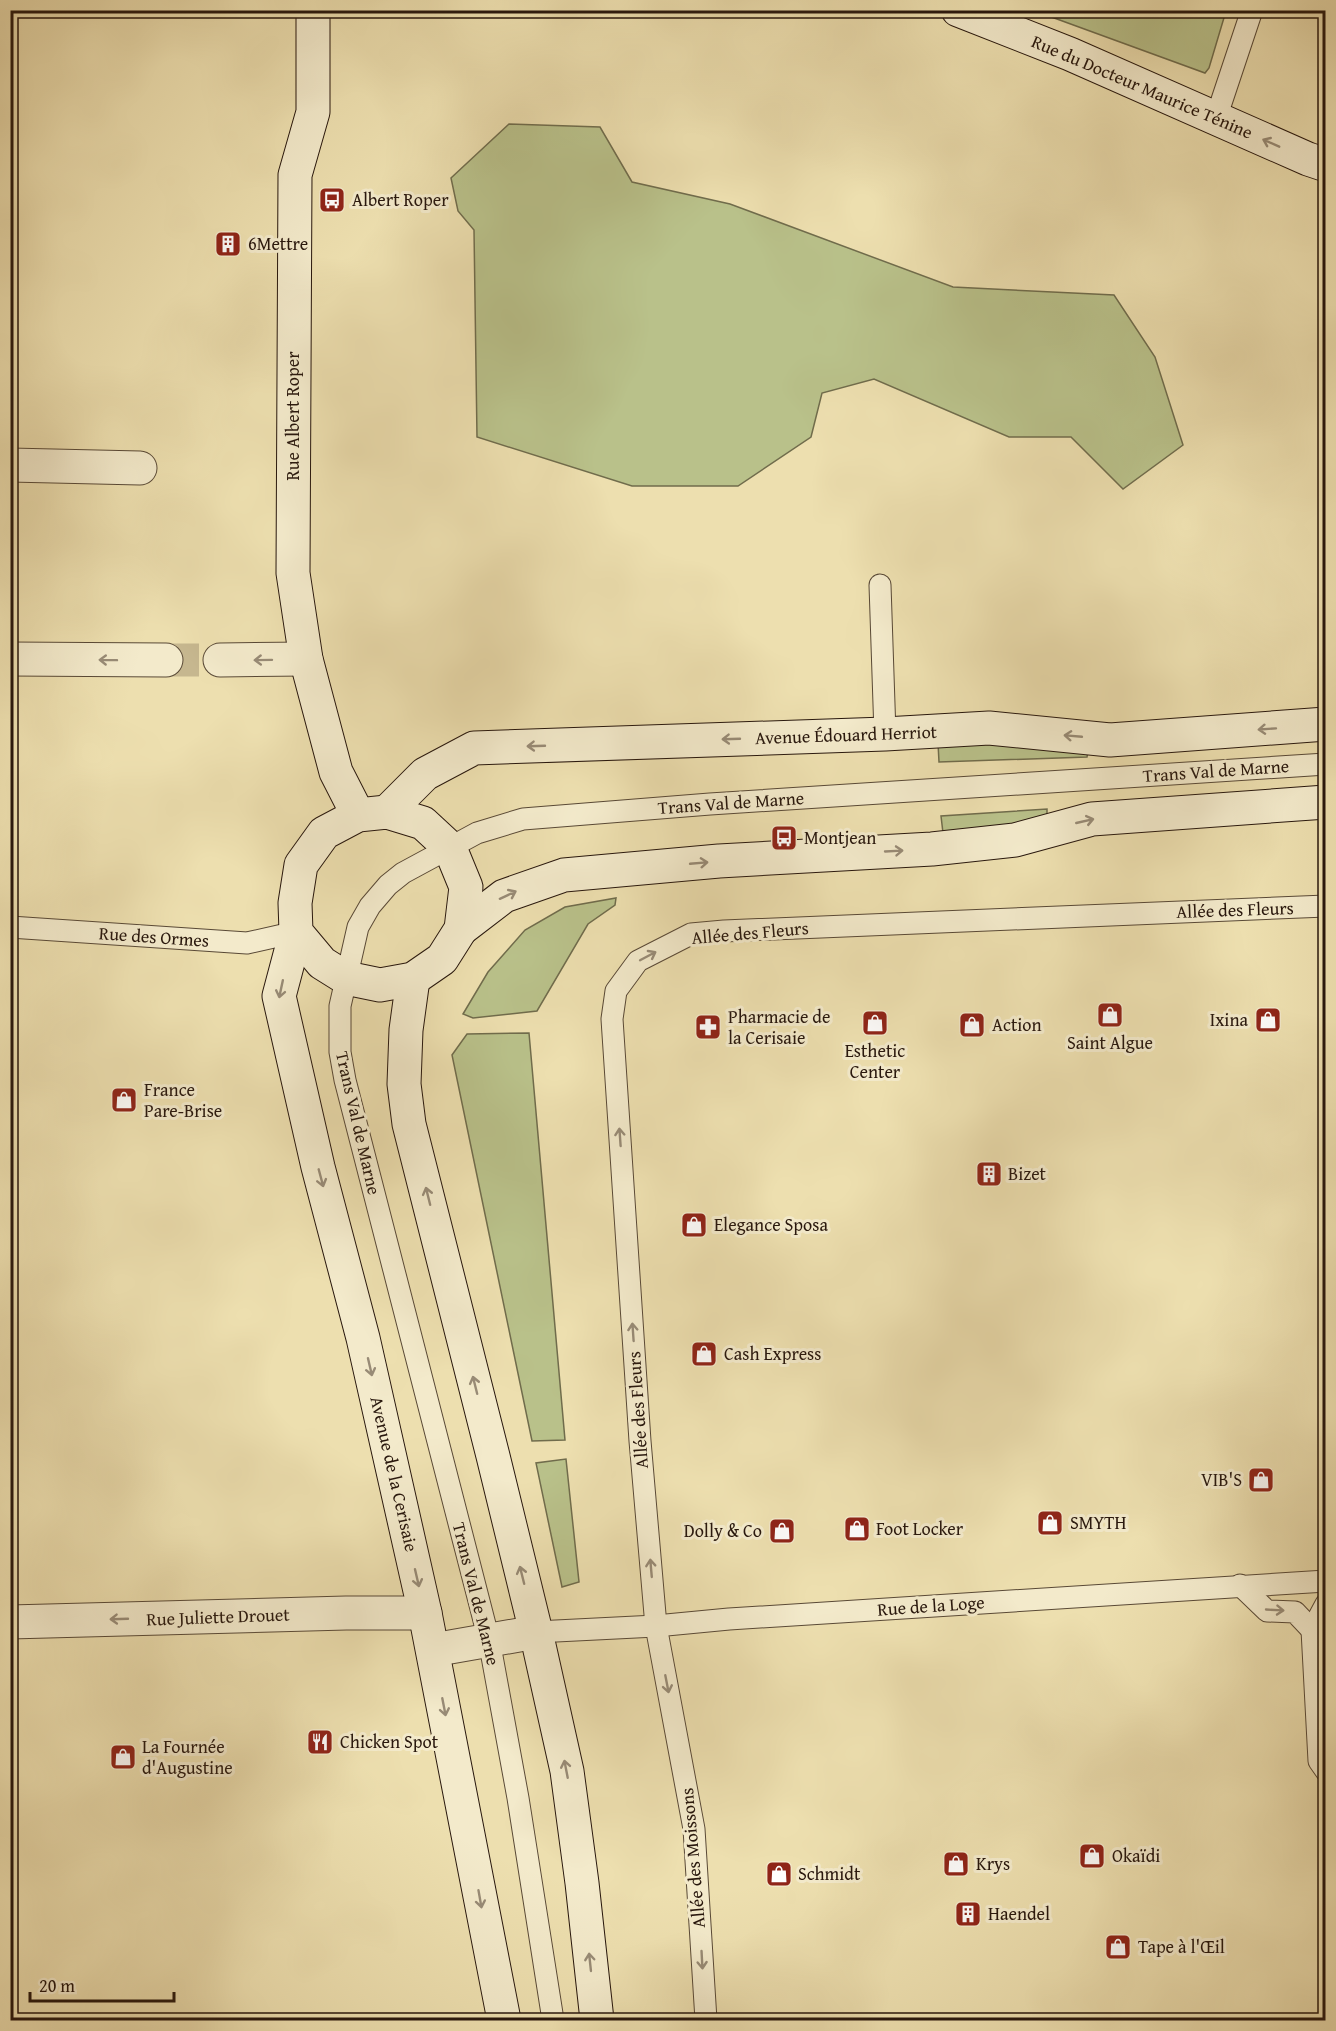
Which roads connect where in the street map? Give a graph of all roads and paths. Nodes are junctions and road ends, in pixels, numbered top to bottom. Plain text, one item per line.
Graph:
1 (313, 10) edge
2 (1252, 10) edge
3 (963, 11) edge
4 (1216, 118) junction
5 (1326, 165) edge
6 (10, 465) edge
7 (140, 468) dead end
8 (880, 585) dead end
9 (10, 659) edge
10 (306, 659) junction
11 (166, 660) tunnel mouth
12 (220, 660) tunnel mouth
13 (1326, 724) edge
14 (885, 734) junction
15 (1326, 764) edge
16 (1326, 802) edge
17 (373, 813) junction
18 (450, 848) junction
19 (1326, 906) edge
20 (10, 927) edge
21 (461, 929) junction
22 (297, 932) junction
23 (346, 978) junction
24 (413, 979) junction
25 (1326, 1581) edge
26 (1240, 1585) junction
27 (1326, 1604) edge
28 (425, 1613) junction
29 (10, 1622) edge
30 (656, 1626) junction
31 (1312, 1630) junction
32 (536, 1632) junction
33 (489, 1640) junction
34 (433, 1650) junction
35 (1326, 1772) edge
36 (504, 2020) edge
37 (553, 2020) edge
38 (597, 2020) edge
39 (705, 2020) edge

1 - 10 street, Rue Albert Roper
2 - 4 lane
3 - 4 street, Rue du Docteur Maurice Ténine
5 -> 4 street, Rue du Docteur Maurice Ténine
6 - 7 street
8 - 14 lane
11 -> 9 street
10 -> 12 street
10 - 17 street, Rue Albert Roper
13 -> 14 street, Avenue Édouard Herriot
14 -> 17 street, Avenue Édouard Herriot
15 - 18 lane, Trans Val de Marne
21 -> 16 street
17 - 18 street
17 - 22 street, Avenue Édouard Herriot
18 - 21 street
18 - 23 lane, Trans Val de Marne
30 -> 19 lane, Allée des Fleurs
20 - 22 lane, Rue des Ormes
21 - 24 street
22 - 23 street
22 -> 28 street, Avenue de la Cerisaie
23 - 24 street
23 - 33 lane, Trans Val de Marne
32 -> 24 street
25 - 26 lane, Rue de la Loge
26 - 30 lane, Rue de la Loge
26 -> 31 lane
27 - 31 lane
28 -> 29 street, Rue Juliette Drouet
28 - 34 street, Avenue de la Cerisaie
30 - 32 lane, Rue de la Loge
30 -> 39 lane, Allée des Moissons
31 - 35 lane
32 - 33 street
38 -> 32 street
33 - 34 street
33 - 37 lane, Trans Val de Marne
34 -> 36 street, Avenue de la Cerisaie

